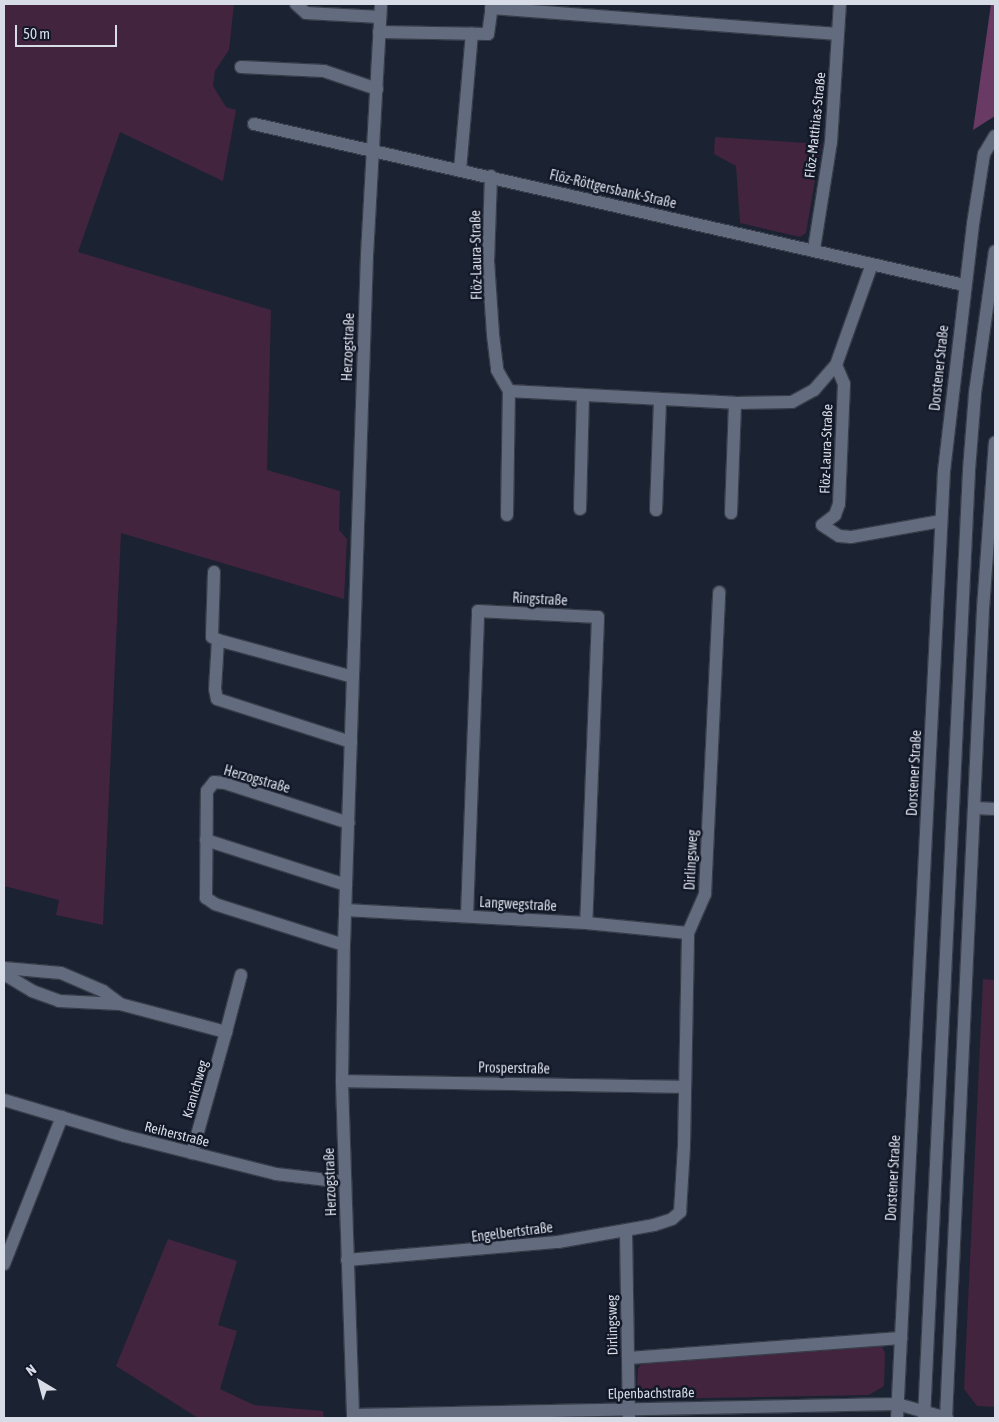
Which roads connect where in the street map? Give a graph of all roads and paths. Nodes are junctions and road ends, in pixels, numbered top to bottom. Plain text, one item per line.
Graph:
1 (296, 4) edge
2 (381, 4) edge
3 (840, 4) edge
4 (492, 6) edge
5 (380, 17) junction
6 (379, 32) junction
7 (472, 34) junction
8 (838, 34) junction
9 (241, 67) dead end
10 (376, 89) junction
11 (254, 124) dead end
12 (995, 136) edge
13 (372, 150) junction
14 (460, 170) junction
15 (491, 176) junction
16 (814, 249) junction
17 (995, 251) edge
18 (872, 264) junction
19 (964, 285) junction
20 (836, 365) junction
21 (509, 391) junction
22 (583, 396) junction
23 (660, 399) junction
24 (735, 403) junction
25 (995, 442) edge
26 (580, 509) dead end
27 (656, 510) dead end
28 (731, 513) dead end
29 (507, 515) dead end
30 (942, 521) junction
31 (214, 572) dead end
32 (719, 592) dead end
33 (218, 640) junction
34 (353, 677) junction
35 (350, 742) junction
36 (976, 808) junction
37 (995, 809) edge
38 (349, 823) junction
39 (206, 840) junction
40 (346, 884) junction
41 (346, 910) junction
42 (467, 916) junction
43 (586, 923) junction
44 (688, 933) junction
45 (344, 945) junction
46 (4, 968) edge
47 (4, 974) edge
48 (241, 974) dead end
49 (120, 1004) junction
50 (226, 1032) junction
51 (342, 1081) junction
52 (685, 1087) junction
53 (4, 1100) edge
54 (62, 1117) junction
55 (192, 1153) junction
56 (345, 1182) junction
57 (677, 1216) joint
58 (626, 1231) junction
59 (347, 1260) junction
60 (4, 1264) edge
61 (901, 1338) junction
62 (628, 1358) junction
63 (897, 1404) junction
64 (629, 1413) edge
65 (924, 1415) edge
66 (353, 1417) edge
67 (897, 1418) edge
68 (947, 1418) edge

1 - 5 street
2 - 5 street, Herzogstraße
3 - 8 street, Flöz-Matthias-Straße
4 - 7 street
4 - 8 street
5 - 6 street, Herzogstraße
6 - 7 street
6 - 10 street, Herzogstraße
7 - 14 street
8 - 16 street, Flöz-Matthias-Straße
9 - 10 street
10 - 13 street, Herzogstraße
11 - 13 street, Flöz-Röttgersbank-Straße
12 - 19 street, Dorstener Straße
13 - 14 street, Flöz-Röttgersbank-Straße
13 - 34 street, Herzogstraße
14 - 15 street, Flöz-Röttgersbank-Straße
15 - 16 street, Flöz-Röttgersbank-Straße
15 - 21 street, Flöz-Laura-Straße
16 - 18 street, Flöz-Röttgersbank-Straße
17 - 65 street
18 - 19 street, Flöz-Röttgersbank-Straße
18 - 20 street, Flöz-Laura-Straße
19 - 30 street, Dorstener Straße
20 - 24 street, Flöz-Laura-Straße
20 - 30 street, Flöz-Laura-Straße
21 - 22 street, Flöz-Laura-Straße
21 - 29 street, Flöz-Laura-Straße
22 - 23 street, Flöz-Laura-Straße
22 - 26 street
23 - 24 street, Flöz-Laura-Straße
23 - 27 street
24 - 28 street
25 - 36 street
30 - 61 street, Dorstener Straße
31 - 33 street
32 - 44 street, Dirlingsweg
33 - 34 street
33 - 35 street
34 - 35 street, Herzogstraße
35 - 38 street, Herzogstraße
36 - 37 street
36 - 68 street
38 - 39 street, Herzogstraße
38 - 40 street, Herzogstraße
39 - 40 street
39 - 45 street, Herzogstraße
40 - 41 street, Herzogstraße
41 - 42 street, Langwegstraße
41 - 45 street, Herzogstraße
42 - 43 street, Langwegstraße
42 - 43 street, Ringstraße
43 - 44 street, Langwegstraße
44 - 52 street, Dirlingsweg
45 - 51 street, Herzogstraße
46 - 49 street
47 - 49 street
48 - 50 street, Kranichweg
49 - 50 street
50 - 55 street, Kranichweg
51 - 52 street, Prosperstraße
51 - 56 street, Herzogstraße
52 - 57 street, Dirlingsweg
53 - 54 street, Reiherstraße
54 - 55 street, Reiherstraße
54 - 60 street
55 - 56 street, Reiherstraße
56 - 59 street, Herzogstraße
57 - 58 street, Engelbertstraße
58 - 59 street, Engelbertstraße
58 - 62 street, Dirlingsweg
59 - 66 street, Herzogstraße
61 - 62 street
61 - 63 street, Dorstener Straße
62 - 64 street, Dirlingsweg
63 - 64 street, Elpenbachstraße
63 - 65 street, Elpenbachstraße
63 - 67 street, Dorstener Straße
64 - 66 street, Elpenbachstraße
65 - 68 street, Elpenbachstraße

